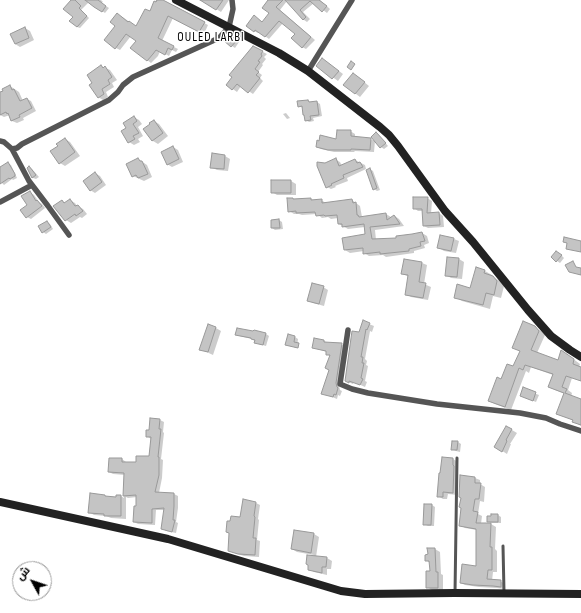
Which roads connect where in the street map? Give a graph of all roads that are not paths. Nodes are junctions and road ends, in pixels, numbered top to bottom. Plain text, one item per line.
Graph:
1 (176, 0) edge
2 (232, 0) edge
3 (352, 0) edge
4 (229, 28) junction
5 (308, 71) junction
6 (0, 141) edge
7 (12, 149) junction
8 (32, 185) junction
9 (0, 202) edge
10 (69, 235) dead end
11 (348, 330) dead end
12 (581, 357) edge
13 (581, 431) edge
14 (457, 458) dead end
15 (0, 502) edge
16 (503, 546) dead end
17 (455, 593) junction
18 (504, 594) junction
19 (581, 594) edge

1 - 4 street
2 - 4 street
3 - 5 street
4 - 5 street
4 - 7 street
5 - 12 street
6 - 7 street
7 - 8 street
8 - 9 street
8 - 10 street
11 - 13 street
14 - 17 lane
15 - 17 street
16 - 18 lane
17 - 18 street
18 - 19 street

